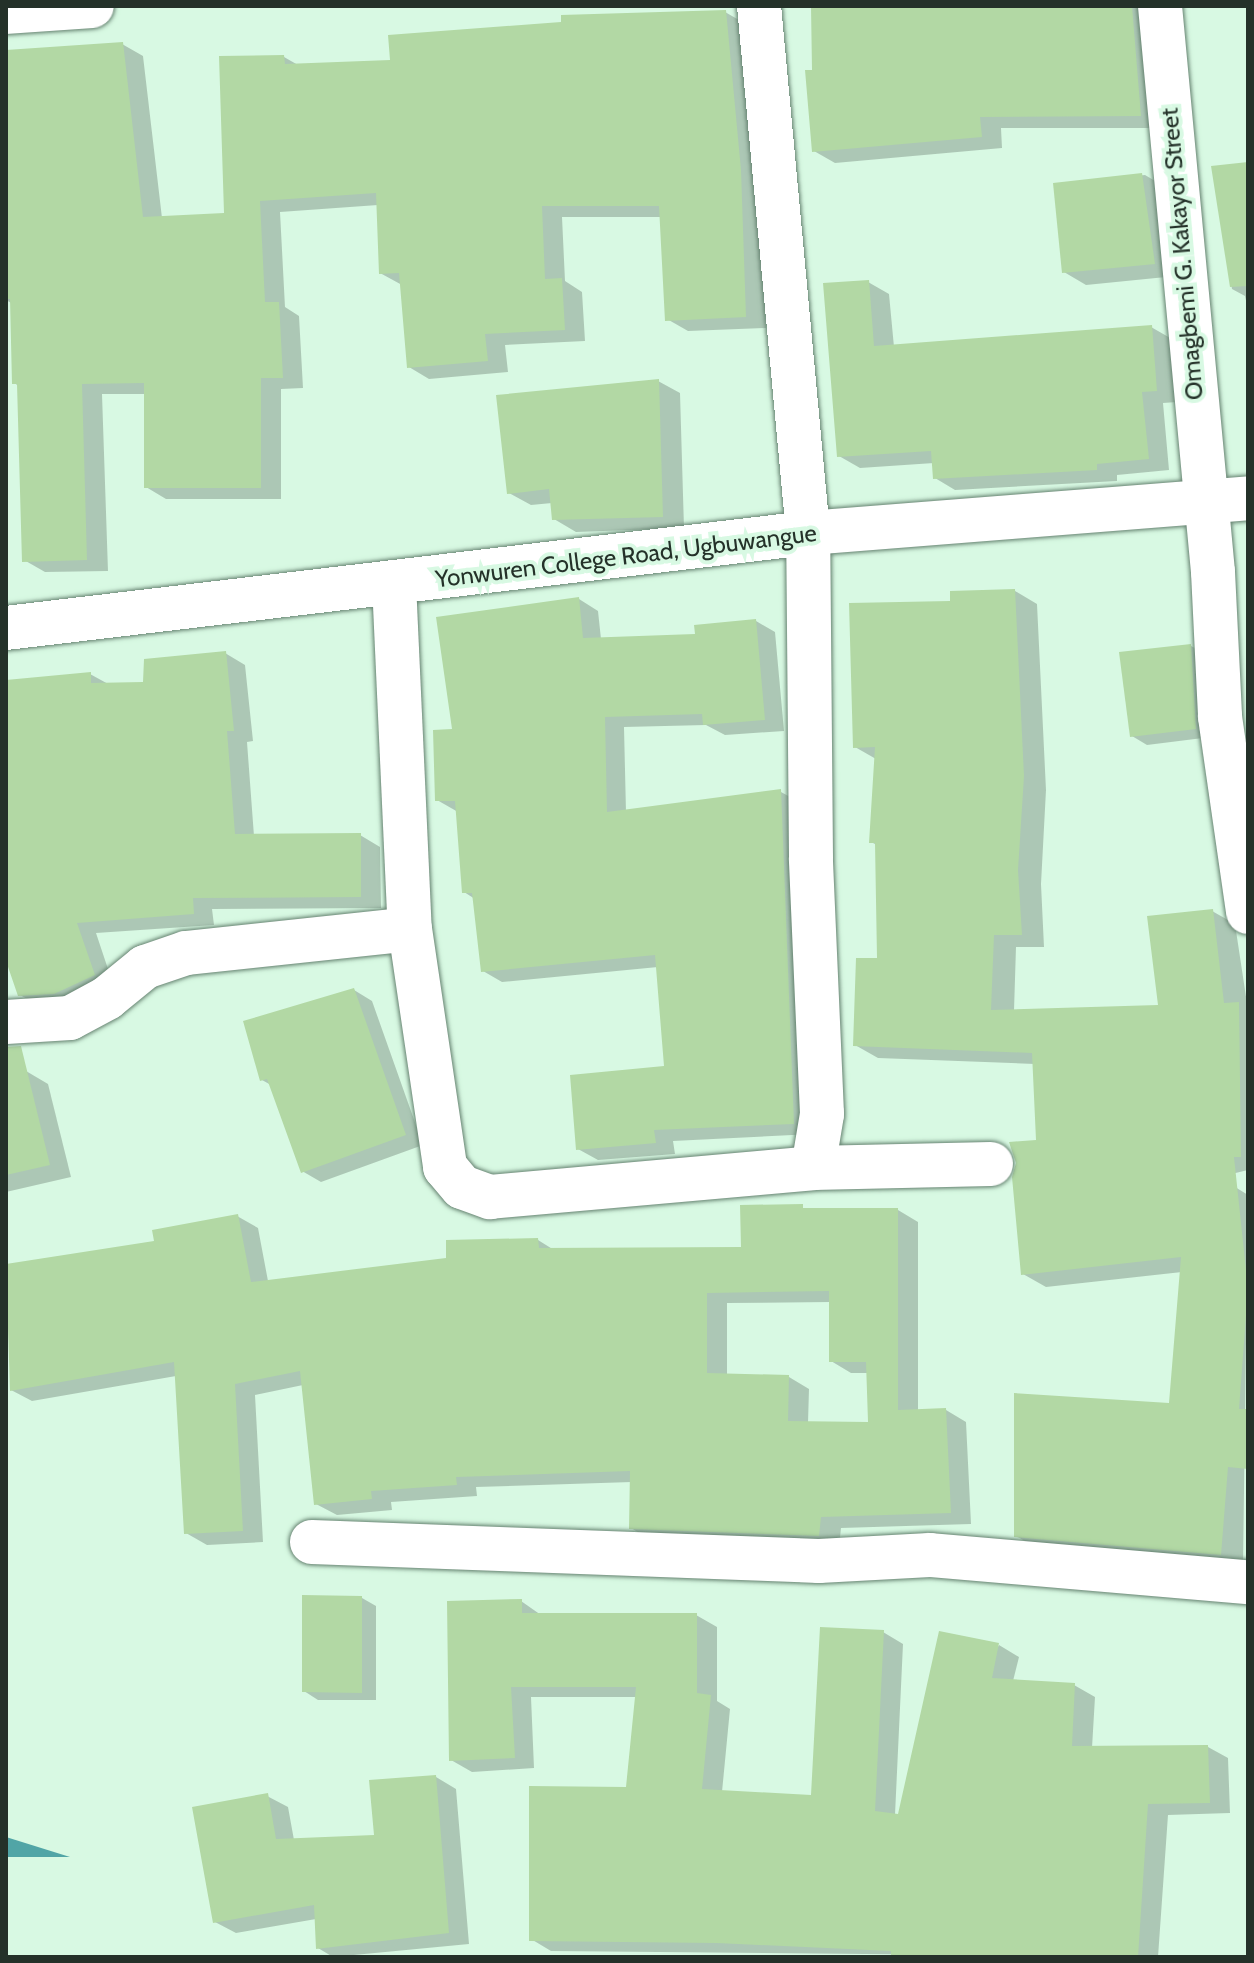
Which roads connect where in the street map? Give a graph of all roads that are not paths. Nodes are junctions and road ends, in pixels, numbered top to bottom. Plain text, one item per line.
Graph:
1 (92, 6) edge
2 (759, 6) edge
3 (1160, 6) edge
4 (6, 12) edge
5 (1248, 498) edge
6 (1205, 501) junction
7 (808, 533) junction
8 (394, 583) junction
9 (6, 628) edge
10 (1248, 912) edge
11 (410, 929) junction
12 (6, 1022) edge
13 (991, 1164) dead end
14 (813, 1168) junction
15 (312, 1542) dead end
16 (1248, 1582) edge

1 - 4 street
2 - 7 street
3 - 6 street, Omagbemi G. Kakayor Street
5 - 6 street, Yonwuren College Road, Ugbuwangue
6 - 7 street, Yonwuren College Road, Ugbuwangue
6 - 10 street, Omagbemi G. Kakayor Street
7 - 8 street, Yonwuren College Road, Ugbuwangue
7 - 14 street
8 - 9 street, Yonwuren College Road, Ugbuwangue
8 - 11 street
11 - 12 street
11 - 14 street
13 - 14 street
15 - 16 street

